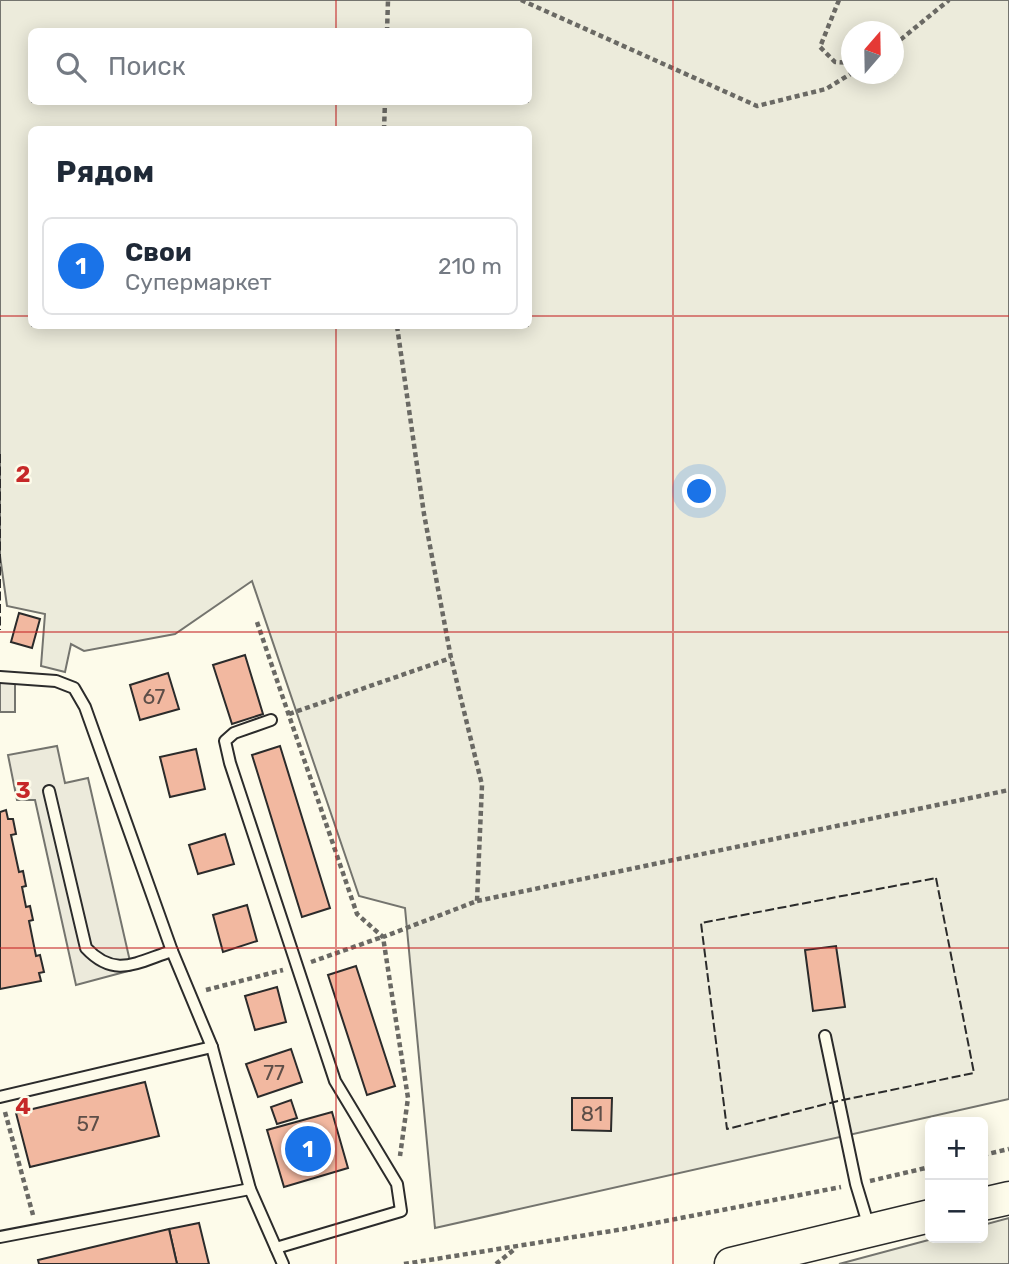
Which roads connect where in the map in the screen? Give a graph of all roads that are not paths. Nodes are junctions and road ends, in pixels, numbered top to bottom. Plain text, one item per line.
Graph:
1 (0, 677) edge
2 (271, 720) road end
3 (49, 791) dead end
4 (172, 951) junction
5 (825, 1036) dead end
6 (212, 1047) junction
7 (1, 1097) edge
8 (250, 1189) junction
9 (1009, 1198) edge
10 (988, 1203) edge
11 (925, 1217) edge
12 (870, 1230) junction
13 (0, 1237) edge
14 (276, 1248) junction
15 (284, 1264) edge
16 (731, 1264) edge

1 - 4 lane
2 - 14 lane
3 - 4 lane
4 - 6 lane
5 - 12 lane
6 - 7 lane
6 - 8 lane
8 - 13 lane
8 - 14 lane
9 - 10 street
11 - 12 street
12 - 16 street
14 - 15 lane

